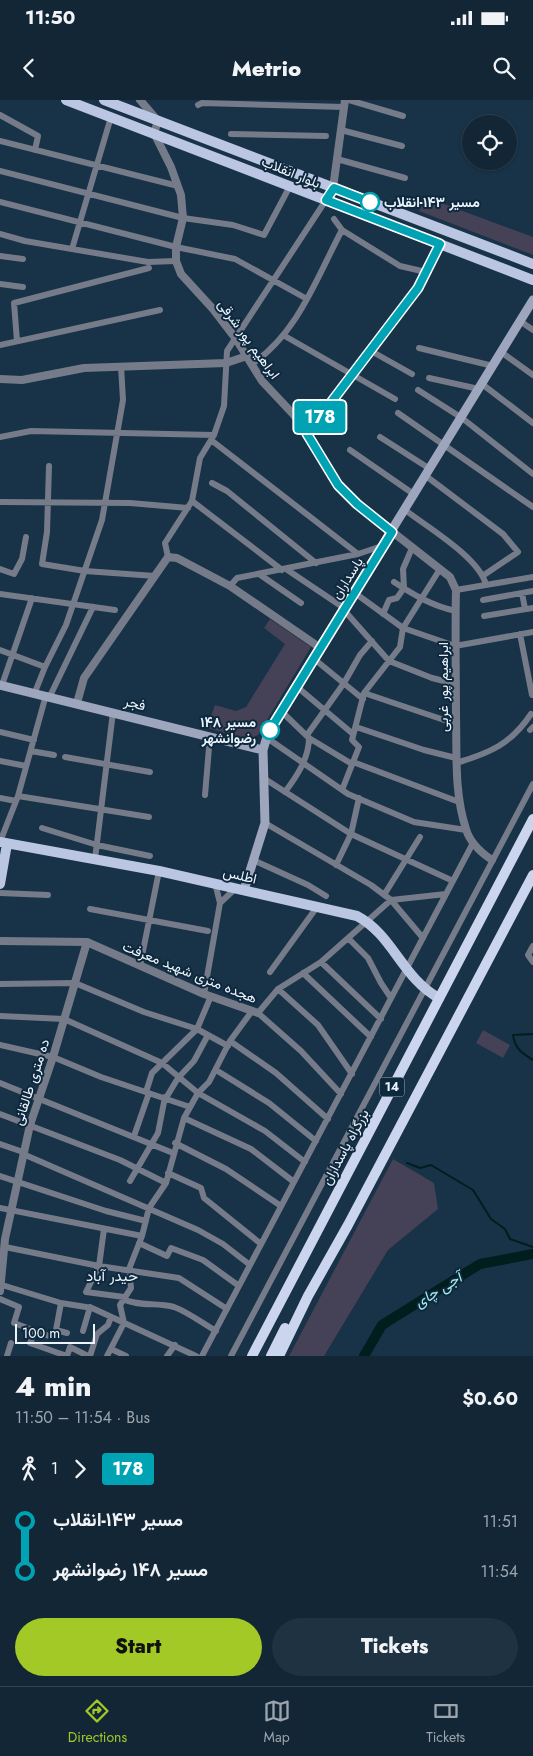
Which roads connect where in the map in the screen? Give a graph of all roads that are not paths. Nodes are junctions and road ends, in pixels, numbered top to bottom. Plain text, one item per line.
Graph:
1 (66, 100) edge
2 (104, 100) edge
3 (140, 100) edge
4 (349, 100) edge
5 (344, 104) edge
6 (198, 105) dead end
7 (0, 114) edge
8 (403, 116) dead end
9 (111, 117) junction
10 (158, 121) junction
11 (341, 130) junction
12 (154, 133) junction
13 (231, 134) dead end
14 (326, 136) dead end
15 (0, 141) edge
16 (402, 146) dead end
17 (35, 150) junction
18 (337, 159) junction
19 (97, 166) junction
20 (0, 171) edge
21 (405, 178) dead end
22 (178, 186) junction
23 (290, 186) junction
24 (334, 188) junction
25 (88, 194) junction
26 (326, 200) junction
27 (0, 202) edge
28 (183, 218) junction
29 (334, 219) dead end
30 (80, 223) junction
31 (342, 230) junction
32 (0, 234) edge
33 (440, 244) junction
34 (176, 247) junction
35 (72, 249) junction
36 (0, 256) edge
37 (23, 259) dead end
38 (176, 261) junction
39 (533, 264) edge
40 (149, 268) dead end
41 (426, 272) junction
42 (533, 280) edge
43 (272, 281) junction
44 (0, 284) edge
45 (23, 287) dead end
46 (307, 299) junction
47 (533, 300) edge
48 (160, 310) dead end
49 (520, 321) junction
50 (533, 330) edge
51 (283, 335) junction
52 (236, 339) junction
53 (18, 341) junction
54 (0, 345) edge
55 (419, 348) dead end
56 (371, 351) junction
57 (501, 352) junction
58 (247, 356) junction
59 (226, 362) junction
60 (252, 364) junction
61 (121, 366) junction
62 (493, 366) junction
63 (412, 374) dead end
64 (352, 375) junction
65 (533, 375) edge
66 (428, 378) dead end
67 (0, 380) edge
68 (481, 387) junction
69 (418, 390) dead end
70 (395, 399) dead end
71 (398, 413) dead end
72 (462, 418) junction
73 (533, 423) edge
74 (118, 433) junction
75 (307, 434) junction
76 (0, 437) edge
77 (213, 437) junction
78 (380, 437) dead end
79 (445, 445) junction
80 (350, 450) dead end
81 (49, 466) dead end
82 (428, 473) junction
83 (533, 474) edge
84 (212, 483) dead end
85 (415, 495) junction
86 (192, 501) junction
87 (0, 502) edge
88 (49, 502) junction
89 (106, 503) junction
90 (533, 507) edge
91 (188, 508) junction
92 (406, 510) junction
93 (392, 532) junction
94 (26, 537) dead end
95 (384, 545) junction
96 (412, 548) junction
97 (358, 554) junction
98 (168, 557) junction
99 (316, 563) junction
100 (0, 569) edge
101 (284, 569) junction
102 (440, 569) junction
103 (85, 571) junction
104 (260, 574) junction
105 (484, 575) junction
106 (155, 576) junction
107 (533, 577) edge
108 (394, 582) dead end
109 (486, 585) junction
110 (230, 586) junction
111 (404, 588) junction
112 (456, 590) junction
113 (533, 591) edge
114 (522, 593) junction
115 (0, 594) edge
116 (360, 596) dead end
117 (32, 598) junction
118 (422, 599) junction
119 (483, 600) dead end
120 (74, 603) junction
121 (300, 603) dead end
122 (93, 606) junction
123 (533, 608) edge
124 (344, 609) junction
125 (525, 609) junction
126 (115, 610) dead end
127 (456, 611) junction
128 (383, 614) junction
129 (484, 616) dead end
130 (403, 628) junction
131 (533, 632) edge
132 (520, 634) junction
133 (372, 640) junction
134 (456, 646) junction
135 (319, 648) junction
136 (0, 650) edge
137 (13, 655) junction
138 (313, 658) junction
139 (389, 662) junction
140 (45, 667) junction
141 (344, 683) junction
142 (456, 684) junction
143 (1, 685) edge
144 (296, 686) junction
145 (35, 692) junction
146 (532, 695) edge
147 (48, 696) junction
148 (364, 696) junction
149 (77, 703) junction
150 (324, 710) junction
151 (281, 711) junction
152 (113, 712) junction
153 (531, 714) dead end
154 (456, 724) junction
155 (356, 727) junction
156 (0, 732) edge
157 (353, 734) junction
158 (210, 736) junction
159 (308, 737) junction
160 (267, 738) junction
161 (34, 740) junction
162 (263, 750) junction
163 (31, 751) junction
164 (54, 755) dead end
165 (65, 757) dead end
166 (456, 760) junction
167 (0, 761) edge
168 (302, 763) junction
169 (352, 763) junction
170 (106, 764) junction
171 (26, 766) junction
172 (150, 772) dead end
173 (264, 779) junction
174 (533, 784) edge
175 (342, 790) junction
176 (285, 792) junction
177 (205, 795) dead end
178 (0, 798) edge
179 (359, 798) junction
180 (17, 799) junction
181 (459, 802) junction
182 (101, 810) junction
183 (149, 817) dead end
184 (533, 819) edge
185 (265, 823) junction
186 (42, 828) dead end
187 (466, 830) junction
188 (351, 834) junction
189 (420, 837) dead end
190 (2, 843) edge
191 (473, 843) junction
192 (97, 844) junction
193 (150, 856) dead end
194 (95, 859) junction
195 (406, 859) junction
196 (253, 860) junction
197 (492, 860) junction
198 (336, 865) junction
199 (160, 871) junction
200 (533, 875) edge
201 (453, 881) junction
202 (215, 883) junction
203 (0, 884) edge
204 (240, 889) junction
205 (0, 893) edge
206 (446, 894) junction
207 (48, 895) dead end
208 (384, 895) junction
209 (326, 896) dead end
210 (391, 900) junction
211 (220, 903) junction
212 (317, 907) junction
213 (90, 909) dead end
214 (150, 920) junction
215 (367, 922) junction
216 (208, 931) dead end
217 (423, 938) junction
218 (349, 939) junction
219 (0, 942) edge
220 (86, 942) junction
221 (533, 946) edge
222 (321, 962) junction
223 (533, 962) edge
224 (140, 966) junction
225 (406, 970) junction
226 (270, 972) dead end
227 (303, 973) junction
228 (75, 983) junction
229 (0, 984) edge
230 (278, 989) junction
231 (424, 990) junction
232 (208, 995) junction
233 (391, 998) junction
234 (439, 998) junction
235 (255, 1012) junction
236 (0, 1016) edge
237 (64, 1019) junction
238 (381, 1019) junction
239 (197, 1029) junction
240 (208, 1035) junction
241 (371, 1037) junction
242 (229, 1044) junction
243 (0, 1045) edge
244 (53, 1057) junction
245 (162, 1063) junction
246 (216, 1070) junction
247 (352, 1074) junction
248 (178, 1078) junction
249 (0, 1083) edge
250 (148, 1092) junction
251 (198, 1093) junction
252 (341, 1094) junction
253 (39, 1097) junction
254 (165, 1097) junction
255 (190, 1107) junction
256 (0, 1114) edge
257 (184, 1118) junction
258 (328, 1120) junction
259 (30, 1124) junction
260 (134, 1136) junction
261 (316, 1141) junction
262 (152, 1143) junction
263 (176, 1143) junction
264 (0, 1144) edge
265 (23, 1153) junction
266 (174, 1153) junction
267 (305, 1162) junction
268 (136, 1168) junction
269 (168, 1174) junction
270 (0, 1176) edge
271 (17, 1180) junction
272 (130, 1181) dead end
273 (294, 1182) junction
274 (166, 1183) junction
275 (281, 1206) junction
276 (0, 1208) edge
277 (149, 1208) junction
278 (11, 1210) junction
279 (146, 1221) junction
280 (104, 1229) junction
281 (3, 1239) edge
282 (141, 1239) junction
283 (261, 1244) junction
284 (5, 1247) junction
285 (250, 1265) junction
286 (98, 1266) junction
287 (129, 1270) junction
288 (239, 1286) junction
289 (1, 1288) edge
290 (308, 1296) junction
291 (0, 1298) edge
292 (123, 1298) junction
293 (61, 1303) junction
294 (90, 1307) junction
295 (227, 1309) junction
296 (111, 1317) junction
297 (124, 1323) junction
298 (35, 1331) junction
299 (83, 1331) dead end
300 (216, 1331) junction
301 (67, 1333) dead end
302 (49, 1336) dead end
303 (11, 1343) dead end
304 (175, 1345) junction
305 (44, 1348) junction
306 (111, 1349) junction
307 (7, 1356) edge
308 (41, 1356) edge
309 (89, 1356) edge
310 (108, 1356) edge
311 (126, 1356) edge
312 (167, 1356) edge
313 (196, 1356) edge
314 (202, 1356) edge
315 (231, 1356) edge
316 (252, 1356) edge
317 (271, 1356) edge
318 (279, 1356) edge

1 - 9 main road, بلوار انقلاب
2 - 10 main road, بلوار انقلاب
3 - 10 street
4 - 8 street
5 - 6 street
5 - 11 street
7 - 17 street
9 - 12 main road, بلوار انقلاب
9 - 19 street
10 - 12 street
10 - 24 main road, بلوار انقلاب
11 - 16 street
11 - 18 street
12 - 22 street
12 - 23 main road, بلوار انقلاب
13 - 14 street
15 - 17 street
17 - 19 street
18 - 21 street
18 - 24 street
19 - 22 street
19 - 25 street
20 - 25 street
22 - 28 street
23 - 26 main road, بلوار انقلاب
23 - 28 street
24 - 26 main road
24 - 39 main road, بلوار انقلاب
25 - 28 street
25 - 30 street
26 - 33 main road, بلوار انقلاب
26 - 43 street
27 - 30 street
28 - 34 street
29 - 31 street
30 - 34 street
30 - 35 street
31 - 41 street
31 - 46 street
32 - 35 street
33 - 41 street
33 - 42 main road, بلوار انقلاب
34 - 38 street
34 - 43 street
35 - 38 street
36 - 37 street
38 - 52 street, ابراهیم پور شرقی
40 - 53 street
41 - 56 street
43 - 46 street
43 - 52 street
44 - 45 street
46 - 51 street
47 - 49 main road, پاسداران
48 - 53 street
49 - 50 street
49 - 57 main road, پاسداران
51 - 60 street
51 - 64 street
52 - 58 street, ابراهیم پور شرقی
52 - 59 street
53 - 54 street
55 - 62 street
56 - 63 street
56 - 64 street
57 - 62 main road, پاسداران
57 - 65 street
58 - 59 street
58 - 60 street, ابراهیم پور شرقی
59 - 61 street
59 - 77 street
60 - 75 street, ابراهیم پور شرقی
61 - 67 street
61 - 74 street
62 - 68 main road, پاسداران
64 - 70 street
64 - 75 street
66 - 68 street
68 - 72 main road, پاسداران
68 - 73 street
69 - 72 street
71 - 79 street
72 - 79 main road, پاسداران
72 - 83 street
74 - 76 street
74 - 77 street
74 - 89 street
75 - 93 street, ابراهیم پور شرقی
77 - 86 street
77 - 97 street
78 - 82 street
79 - 82 main road, پاسداران
79 - 90 street
80 - 85 street
81 - 88 street
82 - 85 main road, پاسداران
82 - 105 street
84 - 99 street
85 - 92 main road, پاسداران
86 - 91 street
86 - 101 street
87 - 88 street
88 - 89 street
88 - 103 street
89 - 91 street
89 - 103 street
91 - 98 street
92 - 93 main road, پاسداران
92 - 105 street
93 - 95 main road, پاسداران
93 - 96 street
94 - 100 street
95 - 97 street
95 - 124 main road, پاسداران
96 - 102 street
96 - 111 street
97 - 99 street
98 - 106 street
98 - 110 street
99 - 101 street
101 - 104 street
101 - 124 street
102 - 112 street
102 - 118 street
103 - 106 street
103 - 120 street
104 - 110 street
104 - 121 street
105 - 109 street
106 - 149 street
107 - 109 street
108 - 111 street
109 - 112 street
110 - 135 street
111 - 118 street
111 - 128 street
112 - 127 street, ابراهیم پور غربی
113 - 114 street
114 - 119 street
114 - 125 street
115 - 117 street
116 - 128 street
117 - 120 street
117 - 137 street
118 - 127 street
118 - 130 street
120 - 122 street
120 - 140 street
122 - 126 street
122 - 147 street
123 - 125 street
124 - 133 street
124 - 135 main road, پاسداران
125 - 129 street
127 - 134 street, ابراهیم پور غربی
128 - 130 street
130 - 134 street
130 - 139 street
131 - 132 street
132 - 134 street
132 - 146 street
133 - 139 street
133 - 141 street
134 - 142 street, ابراهیم پور غربی
135 - 138 main road, پاسداران
136 - 137 street
137 - 140 street
137 - 143 street
138 - 141 street
138 - 144 main road, پاسداران
139 - 142 street
139 - 148 street
140 - 145 street
141 - 148 street
141 - 150 street
142 - 154 street, ابراهیم پور غربی
143 - 145 main road, فجر
144 - 150 street
144 - 151 main road, پاسداران
145 - 147 main road, فجر
147 - 149 main road, فجر
147 - 161 street
148 - 154 street
148 - 155 street
149 - 152 main road, فجر
150 - 157 street
150 - 159 street
151 - 159 street
151 - 160 main road, پاسداران
152 - 158 main road, فجر
152 - 170 street
153 - 166 street
154 - 166 street, ابراهیم پور غربی
155 - 157 street
155 - 166 street
156 - 161 street
157 - 169 street
158 - 162 main road, فجر
158 - 177 street
159 - 168 street
159 - 169 street
160 - 162 main road, پاسداران
160 - 168 street
161 - 163 street
162 - 173 main road, پاسداران
163 - 164 street
163 - 171 street
165 - 170 street
166 - 181 street, ابراهیم پور غربی
167 - 171 street
168 - 175 street
168 - 176 street
169 - 175 street
169 - 181 street
170 - 172 street
170 - 182 street
171 - 180 street
173 - 176 street
173 - 185 main road, پاسداران
174 - 197 street
175 - 179 street
176 - 188 street
178 - 180 street
179 - 187 street
179 - 188 street
180 - 182 street
180 - 190 street
181 - 187 street, ابراهیم پور غربی
182 - 183 street
182 - 192 street
184 - 234 highway, بزرگراه پاسداران / 14
185 - 196 main road, پاسداران
185 - 198 street
186 - 192 street
187 - 191 street, ابراهیم پور غربی
188 - 195 street
188 - 198 street
189 - 195 street
190 - 194 main road, اطلس
190 - 203 main road
191 - 197 street, ابراهیم پور غربی
191 - 201 street
192 - 193 street
192 - 194 street
194 - 199 main road, اطلس
195 - 201 street
195 - 208 street
196 - 204 main road, پاسداران
196 - 209 street
197 - 231 street
198 - 208 street
199 - 202 main road, اطلس
199 - 214 street
200 - 290 highway, 14
201 - 206 street
202 - 204 main road, اطلس
202 - 211 street
204 - 211 street
204 - 212 main road, اطلس
205 - 207 street
206 - 210 street
206 - 217 street
208 - 210 street
210 - 215 street
210 - 217 street
211 - 232 street
212 - 215 main road, اطلس
212 - 226 street
213 - 214 street
214 - 216 street
214 - 224 street
215 - 218 street
215 - 225 main road, اطلس
217 - 225 street
218 - 222 street
218 - 233 street
219 - 220 street, هجده متری شهید معرفت
220 - 224 street, هجده متری شهید معرفت
220 - 228 street, ده متری طالقانی
221 - 223 street
222 - 227 street
222 - 238 street
224 - 232 street, هجده متری شهید معرفت
225 - 231 main road, اطلس
225 - 233 street
227 - 230 street
227 - 241 street
228 - 229 street
228 - 237 street, ده متری طالقانی
228 - 239 street
230 - 235 street
230 - 247 street
231 - 234 main road, اطلس
231 - 315 street
232 - 235 street, هجده متری شهید معرفت
232 - 239 street
233 - 238 street
234 - 316 highway, بزرگراه پاسداران / 14
235 - 242 street
235 - 252 street, هجده متری شهید معرفت
236 - 237 street
237 - 244 street, ده متری طالقانی
237 - 245 street
238 - 241 street
239 - 240 street
239 - 245 street
240 - 242 street
240 - 248 street
241 - 247 street
242 - 246 street
242 - 258 street
243 - 244 street
244 - 250 street
244 - 253 street, ده متری طالقانی
245 - 248 street
245 - 250 street
246 - 251 street
246 - 261 street
247 - 252 street
248 - 251 street
248 - 254 street
249 - 253 street
250 - 254 street
250 - 260 street
251 - 255 street
251 - 267 street
252 - 258 street
253 - 259 street, ده متری طالقانی
253 - 260 street
254 - 255 street
254 - 262 street
255 - 257 street
256 - 259 street
257 - 263 street
257 - 273 street
258 - 261 street
259 - 265 street, ده متری طالقانی
259 - 268 street
260 - 262 street
261 - 267 street
262 - 266 street
262 - 268 street
263 - 266 street
263 - 275 street
264 - 265 street
265 - 271 street, ده متری طالقانی
265 - 277 street
266 - 269 street
267 - 273 street
268 - 272 street
268 - 274 street
269 - 274 street
269 - 283 street
270 - 271 street
271 - 278 street, ده متری طالقانی
271 - 279 street
273 - 275 street
274 - 277 street
275 - 283 street
276 - 278 street
277 - 279 street
277 - 285 street
278 - 280 street
278 - 281 street, ده متری طالقانی
279 - 282 street
280 - 282 street
280 - 286 street
281 - 284 street, ده متری طالقانی
282 - 287 street
282 - 288 street
283 - 285 street
284 - 286 street
284 - 289 street, ده متری طالقانی
285 - 288 street
286 - 287 street
286 - 292 street
287 - 292 street
287 - 295 street
288 - 295 street
289 - 293 street
290 - 317 highway
290 - 318 highway, 14
291 - 298 street
292 - 297 street
292 - 300 street
293 - 294 street
293 - 301 street
294 - 296 street
294 - 299 street
295 - 300 street
296 - 297 street
296 - 309 street
297 - 304 street
297 - 306 street
298 - 302 street
298 - 305 street
300 - 314 street
303 - 307 street
304 - 312 street
304 - 313 street
305 - 308 street
305 - 309 street
306 - 310 street
306 - 311 street

